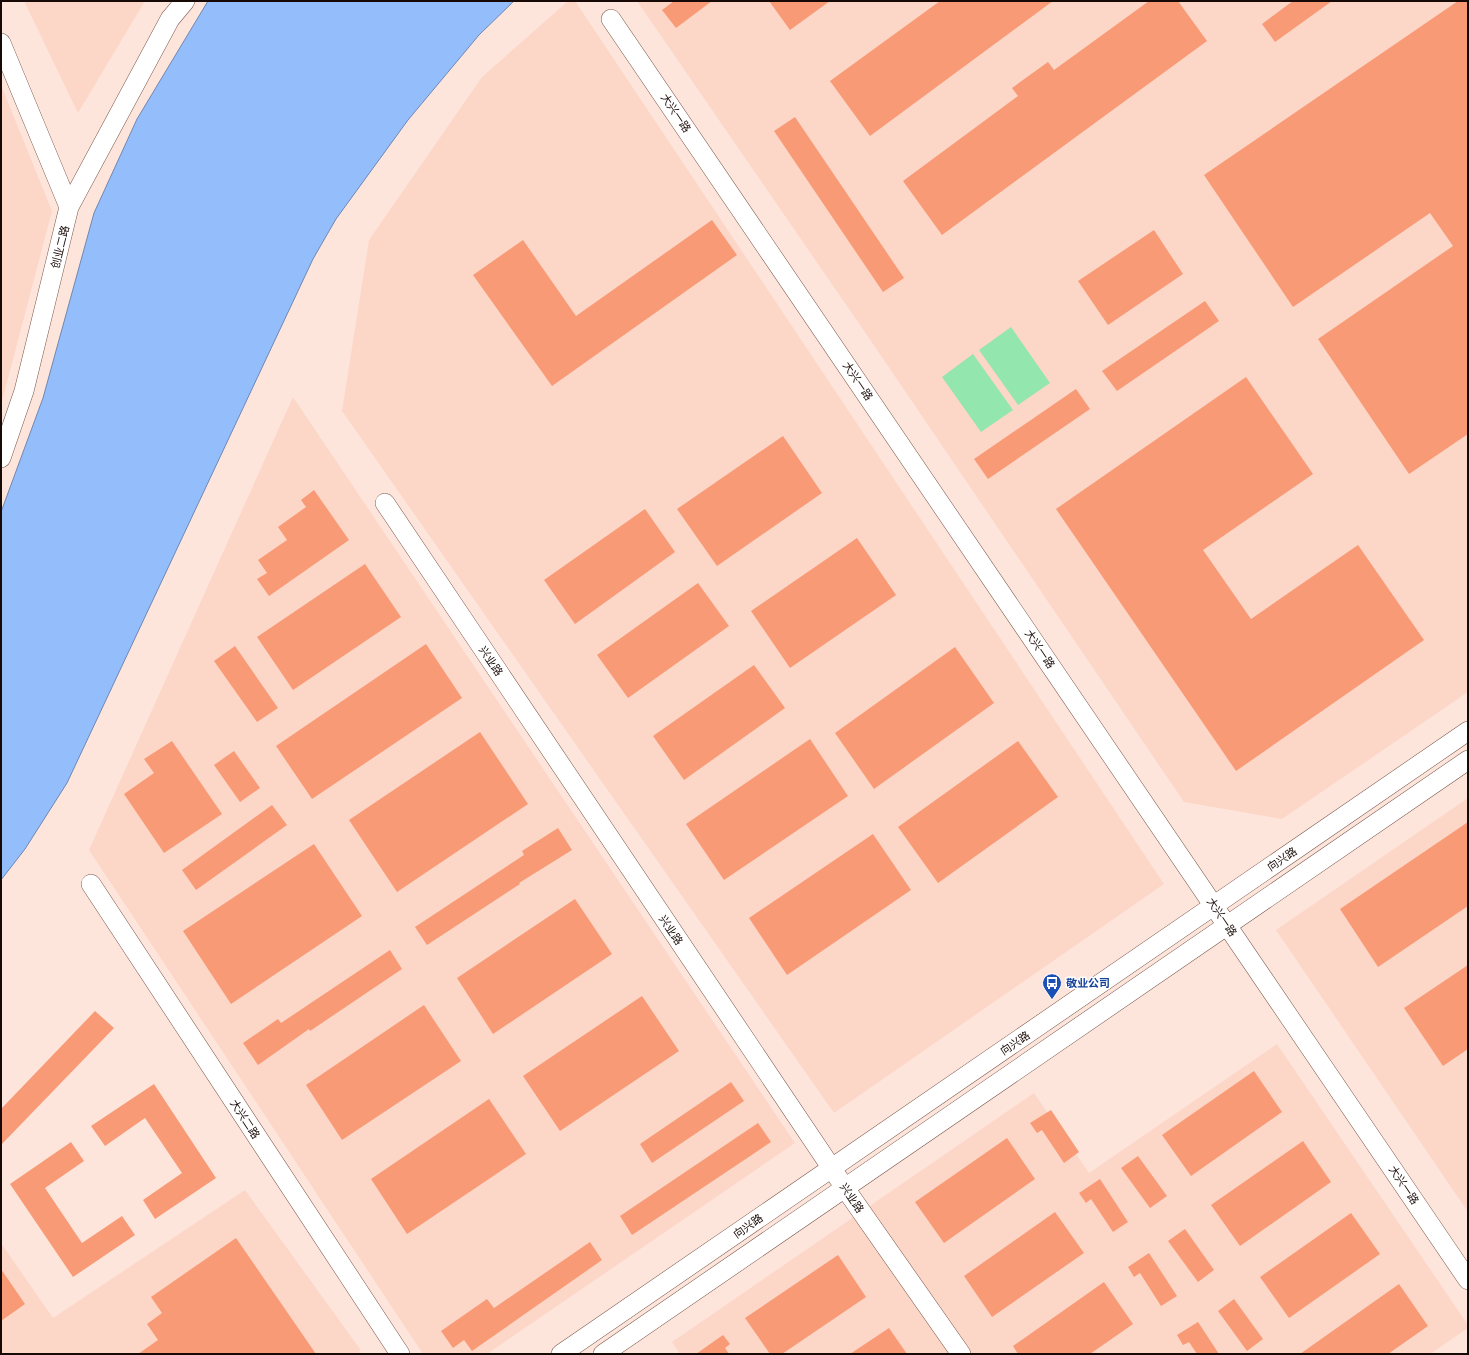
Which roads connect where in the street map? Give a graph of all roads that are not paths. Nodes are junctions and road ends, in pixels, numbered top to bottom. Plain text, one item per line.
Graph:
1 (185, 1) edge
2 (612, 19) dead end
3 (1, 44) edge
4 (70, 207) junction
5 (1, 458) edge
6 (385, 503) dead end
7 (1468, 731) edge
8 (1468, 760) edge
9 (91, 884) dead end
10 (1214, 906) junction
11 (1228, 925) junction
12 (832, 1168) junction
13 (845, 1188) junction
14 (1468, 1280) edge
15 (400, 1354) edge
16 (562, 1354) edge
17 (603, 1354) edge
18 (961, 1354) edge

1 - 4 street, 创业二路
2 - 10 street, 大兴一路
3 - 4 street
4 - 5 street, 创业二路
6 - 12 street, 兴业路
7 - 10 street, 向兴路
8 - 11 street
9 - 15 street, 大兴二路
10 - 11 street, 大兴一路
10 - 12 street, 向兴路
11 - 13 street
11 - 14 street, 大兴一路
12 - 13 street, 兴业路
12 - 16 street, 向兴路
13 - 17 street
13 - 18 street, 兴业路

